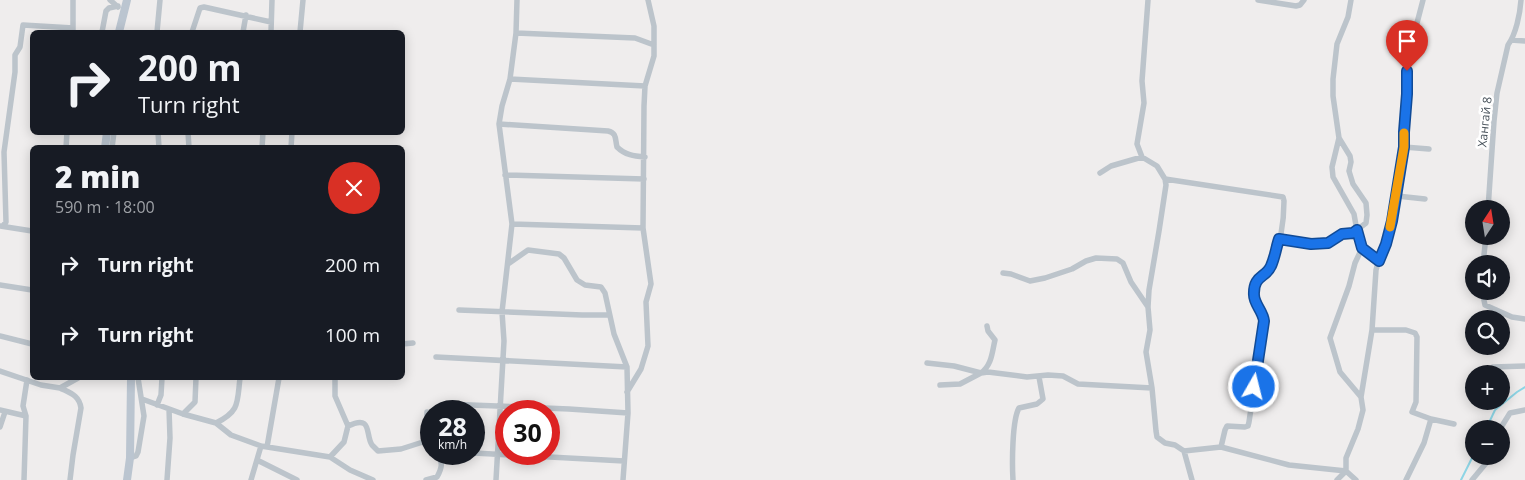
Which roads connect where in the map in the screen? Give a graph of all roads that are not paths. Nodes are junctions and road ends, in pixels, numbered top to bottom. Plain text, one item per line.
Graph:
1 (73, 0) edge
2 (110, 0) edge
3 (127, 0) edge
4 (160, 0) edge
5 (207, 0) edge
6 (272, 0) edge
7 (303, 0) edge
8 (517, 0) edge
9 (648, 0) edge
10 (1148, 0) edge
11 (1258, 0) edge
12 (1304, 0) edge
13 (1351, 0) edge
14 (1423, 0) edge
15 (1521, 0) edge
16 (204, 7) junction
17 (121, 8) junction
18 (246, 15) junction
19 (271, 22) junction
20 (73, 30) edge
21 (102, 30) edge
22 (119, 30) edge
23 (158, 30) edge
24 (193, 30) edge
25 (243, 30) edge
26 (271, 30) edge
27 (300, 30) edge
28 (516, 33) junction
29 (1511, 40) junction
30 (1525, 41) edge
31 (654, 45) junction
32 (510, 79) junction
33 (645, 86) junction
34 (499, 124) junction
35 (1339, 138) junction
36 (1404, 147) junction
37 (1429, 149) dead end
38 (645, 157) junction
39 (1142, 157) junction
40 (1100, 173) dead end
41 (505, 175) junction
42 (644, 179) junction
43 (1165, 179) junction
44 (1397, 196) junction
45 (1425, 199) dead end
46 (1489, 200) edge
47 (512, 224) junction
48 (2, 226) edge
49 (643, 228) junction
50 (1357, 230) junction
51 (30, 231) edge
52 (1279, 239) junction
53 (1362, 248) junction
54 (1379, 261) junction
55 (508, 264) junction
56 (1003, 273) dead end
57 (0, 285) edge
58 (30, 290) edge
59 (1484, 300) edge
60 (1148, 307) junction
61 (459, 310) dead end
62 (502, 312) junction
63 (609, 315) junction
64 (1525, 319) edge
65 (987, 326) dead end
66 (1372, 330) junction
67 (0, 336) edge
68 (413, 343) dead end
69 (30, 344) edge
70 (405, 344) edge
71 (436, 356) dead end
72 (503, 360) junction
73 (927, 363) dead end
74 (1510, 366) edge
75 (1525, 366) edge
76 (626, 367) junction
77 (0, 371) edge
78 (981, 373) junction
79 (1039, 376) junction
80 (27, 380) junction
81 (74, 380) edge
82 (131, 380) edge
83 (138, 380) edge
84 (162, 380) edge
85 (196, 380) edge
86 (240, 380) edge
87 (279, 380) edge
88 (335, 380) edge
89 (940, 385) dead end
90 (60, 388) junction
91 (1152, 388) junction
92 (627, 392) junction
93 (1361, 397) junction
94 (142, 399) junction
95 (500, 400) edge
96 (157, 405) junction
97 (169, 409) junction
98 (560, 409) edge
99 (1525, 410) edge
100 (3, 411) edge
101 (628, 413) junction
102 (183, 414) junction
103 (26, 416) junction
104 (1431, 419) junction
105 (1506, 420) edge
106 (216, 423) junction
107 (1454, 424) dead end
108 (348, 426) junction
109 (0, 427) edge
110 (420, 444) edge
111 (264, 446) junction
112 (1221, 447) junction
113 (1184, 451) junction
114 (330, 457) junction
115 (560, 457) edge
116 (130, 458) junction
117 (257, 460) junction
118 (624, 460) junction
119 (442, 465) edge
120 (497, 465) edge
121 (1484, 465) edge
122 (1346, 471) junction
123 (24, 480) edge
124 (70, 480) edge
125 (127, 480) edge
126 (167, 480) edge
127 (250, 480) edge
128 (297, 480) edge
129 (373, 480) edge
130 (426, 480) edge
131 (496, 480) edge
132 (623, 480) edge
133 (1013, 480) edge
134 (1192, 480) edge
135 (1337, 480) edge
136 (1356, 480) edge
137 (1406, 480) edge
138 (1472, 480) edge

1 - 20 street
2 - 17 street
3 - 17 main road
4 - 23 street
5 - 16 street
6 - 19 street
7 - 27 street
8 - 28 street
9 - 31 street
10 - 39 street
11 - 12 street
13 - 35 street
14 - 36 street
15 - 29 street, Хангай 8
16 - 18 street
16 - 24 street
17 - 21 street
17 - 22 main road
18 - 19 street
18 - 25 street
19 - 26 street
20 - 48 street
28 - 31 street
28 - 32 street
29 - 30 street
29 - 46 street, Хангай 8
31 - 33 street
32 - 33 street
32 - 34 street
33 - 38 street
34 - 38 street
34 - 41 street
35 - 50 street
35 - 50 street
36 - 37 street
36 - 44 street
38 - 42 street
39 - 40 street
39 - 43 street
41 - 42 street
41 - 47 street
42 - 49 street
43 - 52 street
43 - 60 street
44 - 45 street
44 - 54 street
47 - 49 street
47 - 55 street
48 - 51 street
49 - 92 street
50 - 52 street
50 - 53 street
52 - 112 street
53 - 54 street
53 - 93 street
54 - 66 street
55 - 62 street
55 - 63 street
56 - 60 street
57 - 58 street
59 - 64 street
60 - 91 street
61 - 62 street
62 - 63 street
62 - 72 street
63 - 76 street
65 - 78 street
66 - 93 street
66 - 104 street
67 - 69 street
68 - 70 street
71 - 72 street
72 - 76 street
72 - 95 street
73 - 78 street
74 - 75 street
76 - 92 street
77 - 80 street
78 - 79 street
78 - 89 street
79 - 91 street
79 - 133 street
80 - 90 street
80 - 103 street
81 - 90 street
82 - 116 main road
83 - 94 street
84 - 96 street
85 - 102 street
86 - 106 street
87 - 111 street
88 - 108 street
90 - 124 street
91 - 113 street
92 - 101 street
93 - 122 street
94 - 96 street
94 - 116 street
96 - 97 street
97 - 102 street
97 - 126 street
98 - 101 street
99 - 105 street
100 - 103 street
100 - 109 street
101 - 118 street
102 - 106 street
103 - 123 street
104 - 107 street
104 - 137 street
106 - 111 street
108 - 110 street
108 - 114 street
111 - 114 street
111 - 117 street
112 - 113 street
112 - 122 street
113 - 134 street
114 - 129 street
115 - 118 street
116 - 125 main road
117 - 127 street
117 - 128 street
118 - 132 street
119 - 130 street
120 - 131 street
121 - 138 street
122 - 135 street
122 - 136 street

